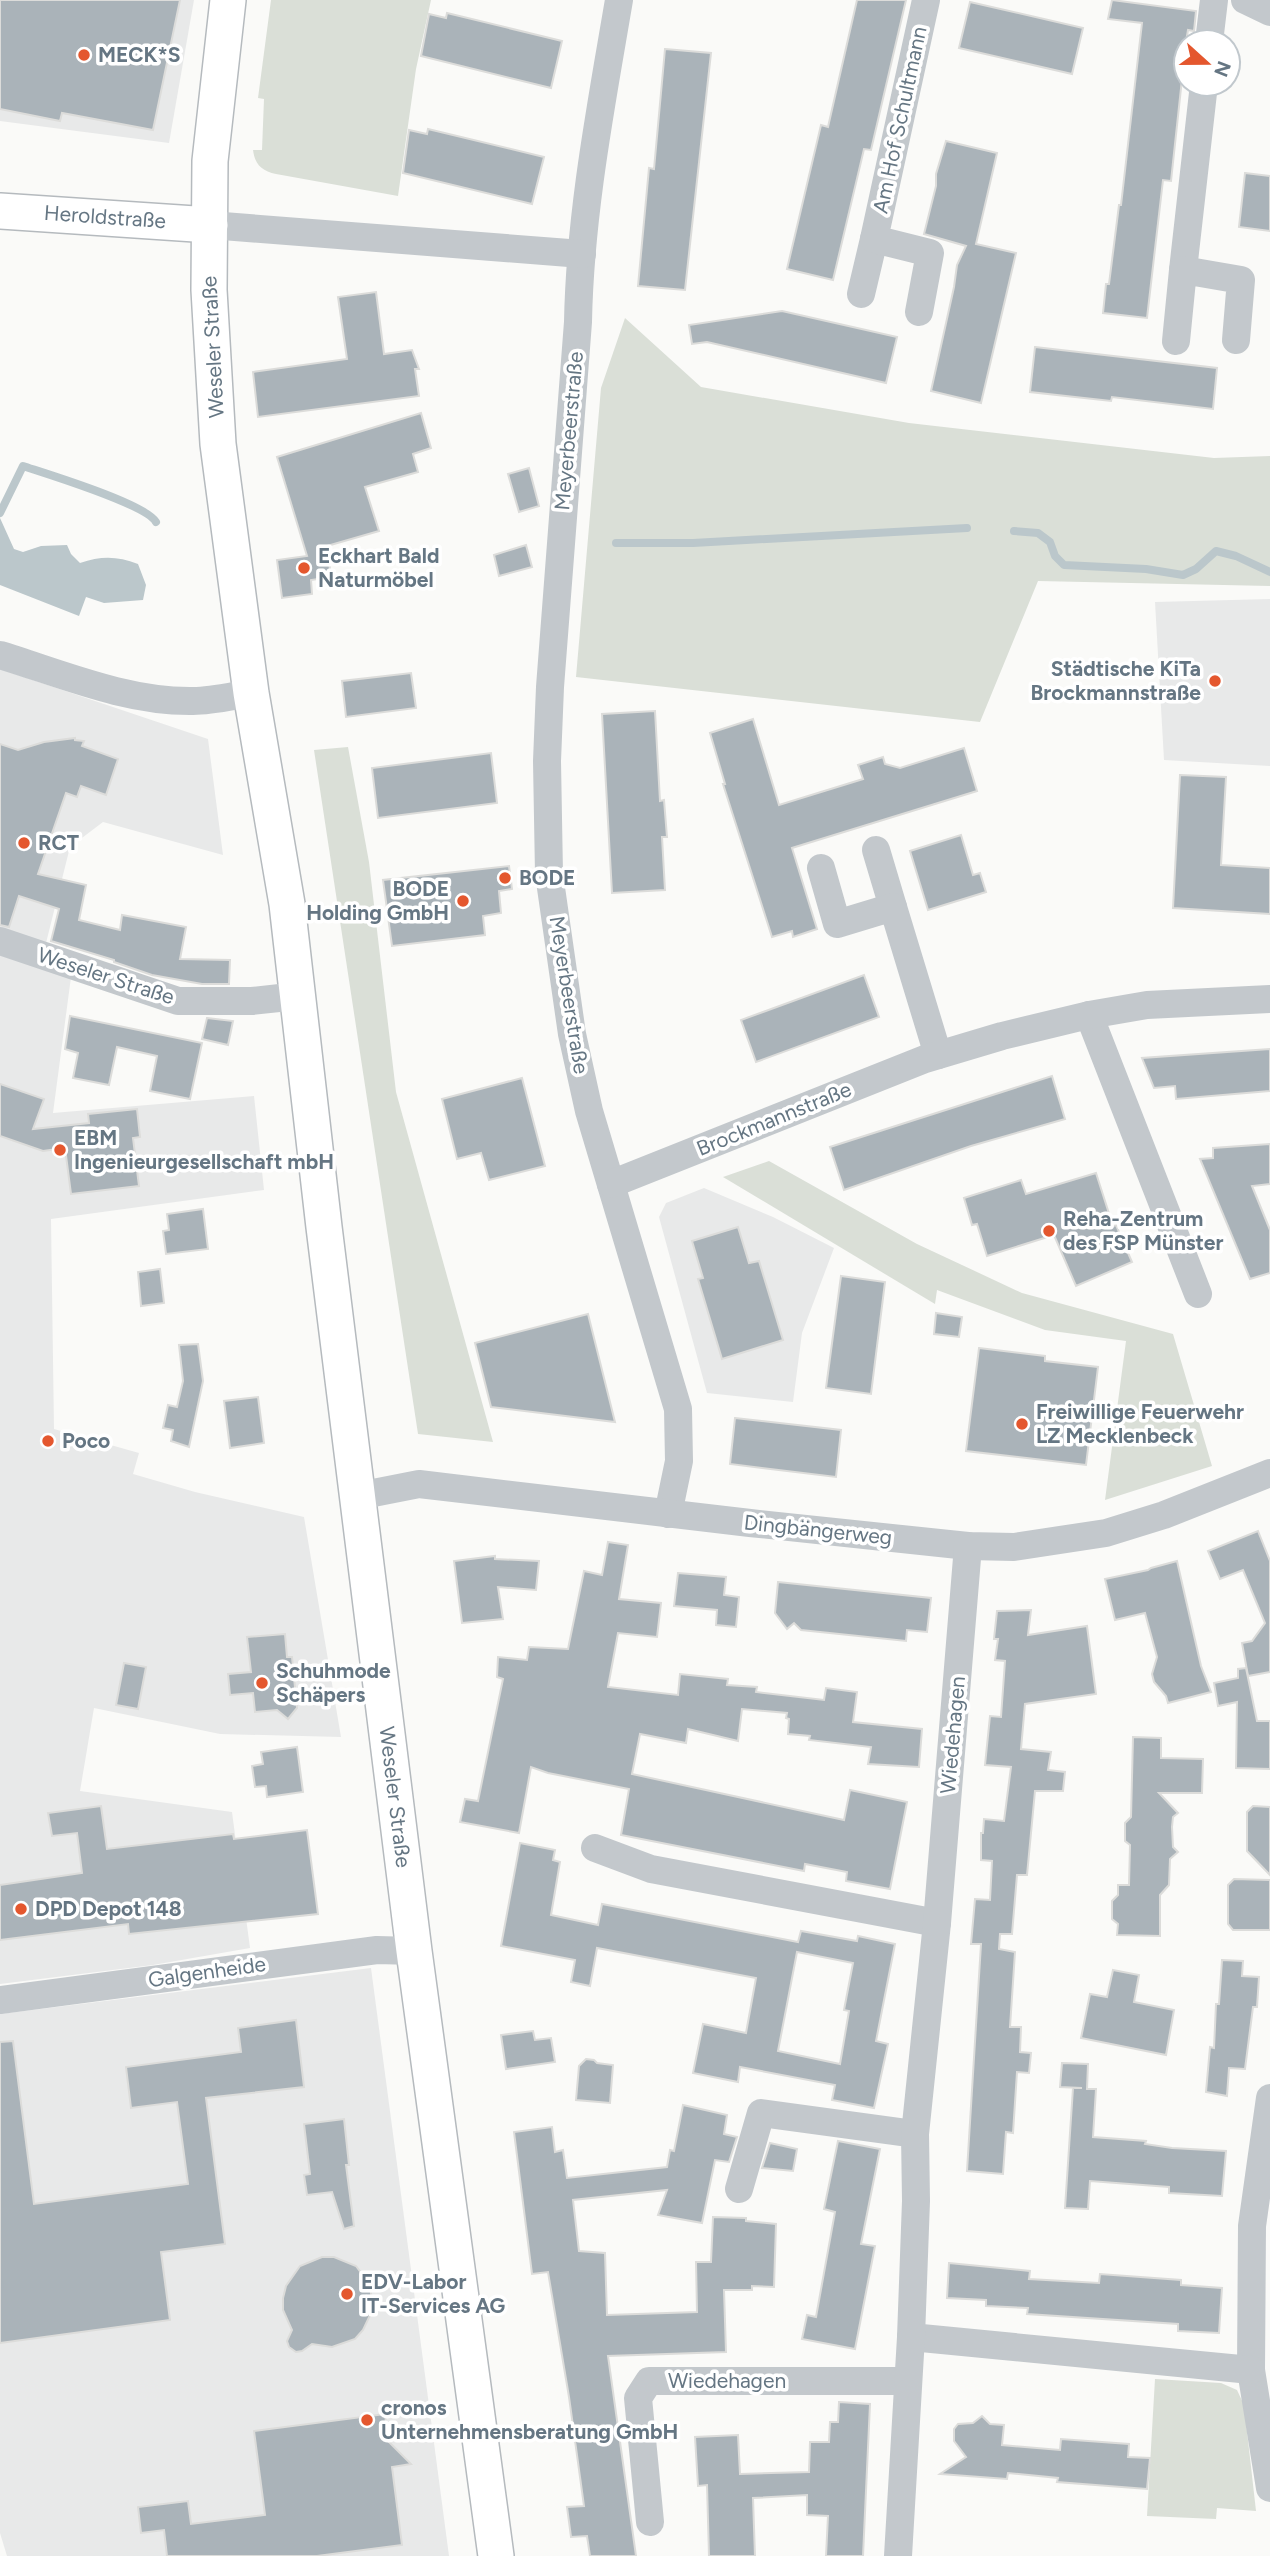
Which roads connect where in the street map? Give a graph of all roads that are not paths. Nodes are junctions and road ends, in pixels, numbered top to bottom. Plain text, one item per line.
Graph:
1 (228, 0) edge
2 (619, 0) edge
3 (926, 0) edge
4 (1214, 0) edge
5 (1245, 0) edge
6 (1270, 12) edge
7 (1211, 28) edge
8 (1202, 98) edge
9 (0, 211) edge
10 (210, 225) junction
11 (874, 239) junction
12 (582, 254) junction
13 (1183, 270) junction
14 (861, 294) dead end
15 (919, 312) dead end
16 (1236, 340) dead end
17 (1175, 341) dead end
18 (0, 655) edge
19 (251, 692) junction
20 (876, 850) dead end
21 (821, 868) dead end
22 (893, 907) junction
23 (0, 941) edge
24 (298, 996) junction
25 (1270, 999) edge
26 (1089, 1016) junction
27 (938, 1055) junction
28 (611, 1184) junction
29 (1198, 1294) dead end
30 (1270, 1473) edge
31 (358, 1496) junction
32 (668, 1514) junction
33 (968, 1546) junction
34 (595, 1848) dead end
35 (937, 1923) junction
36 (414, 1951) junction
37 (0, 2000) edge
38 (1270, 2098) edge
39 (915, 2134) junction
40 (738, 2189) dead end
41 (911, 2337) junction
42 (1251, 2370) junction
43 (908, 2381) junction
44 (1270, 2488) edge
45 (650, 2522) dead end
46 (496, 2556) edge
47 (898, 2556) edge

1 - 10 main road, Weseler Straße
2 - 12 street, Meyerbeerstraße
3 - 11 street, Am Hof Schultmann
4 - 7 street
5 - 6 street
8 - 13 street
9 - 10 main road, Heroldstraße
10 - 12 street
10 - 19 main road, Weseler Straße
11 - 14 street, Am Hof Schultmann
11 - 15 street, Am Hof Schultmann
12 - 28 street, Meyerbeerstraße
13 - 16 street
13 - 17 street
18 - 19 street
19 - 24 main road, Weseler Straße
20 - 22 street
21 - 22 street
22 - 27 street
23 - 24 street, Weseler Straße
24 - 31 main road, Weseler Straße
25 - 26 street, Brockmannstraße
26 - 27 street, Brockmannstraße
26 - 29 street
27 - 28 street, Brockmannstraße
28 - 32 street, Meyerbeerstraße
30 - 33 street, Dingbängerweg
31 - 32 street, Dingbängerweg
31 - 36 main road, Weseler Straße
32 - 33 street, Dingbängerweg
33 - 35 street, Wiedehagen
34 - 35 street
35 - 39 street, Wiedehagen
36 - 37 street, Galgenheide
36 - 46 main road, Weseler Straße
38 - 42 street
39 - 40 street
39 - 41 street, Wiedehagen
41 - 42 street
41 - 43 street, Wiedehagen
42 - 44 street
43 - 45 street, Wiedehagen
43 - 47 street, Wiedehagen

